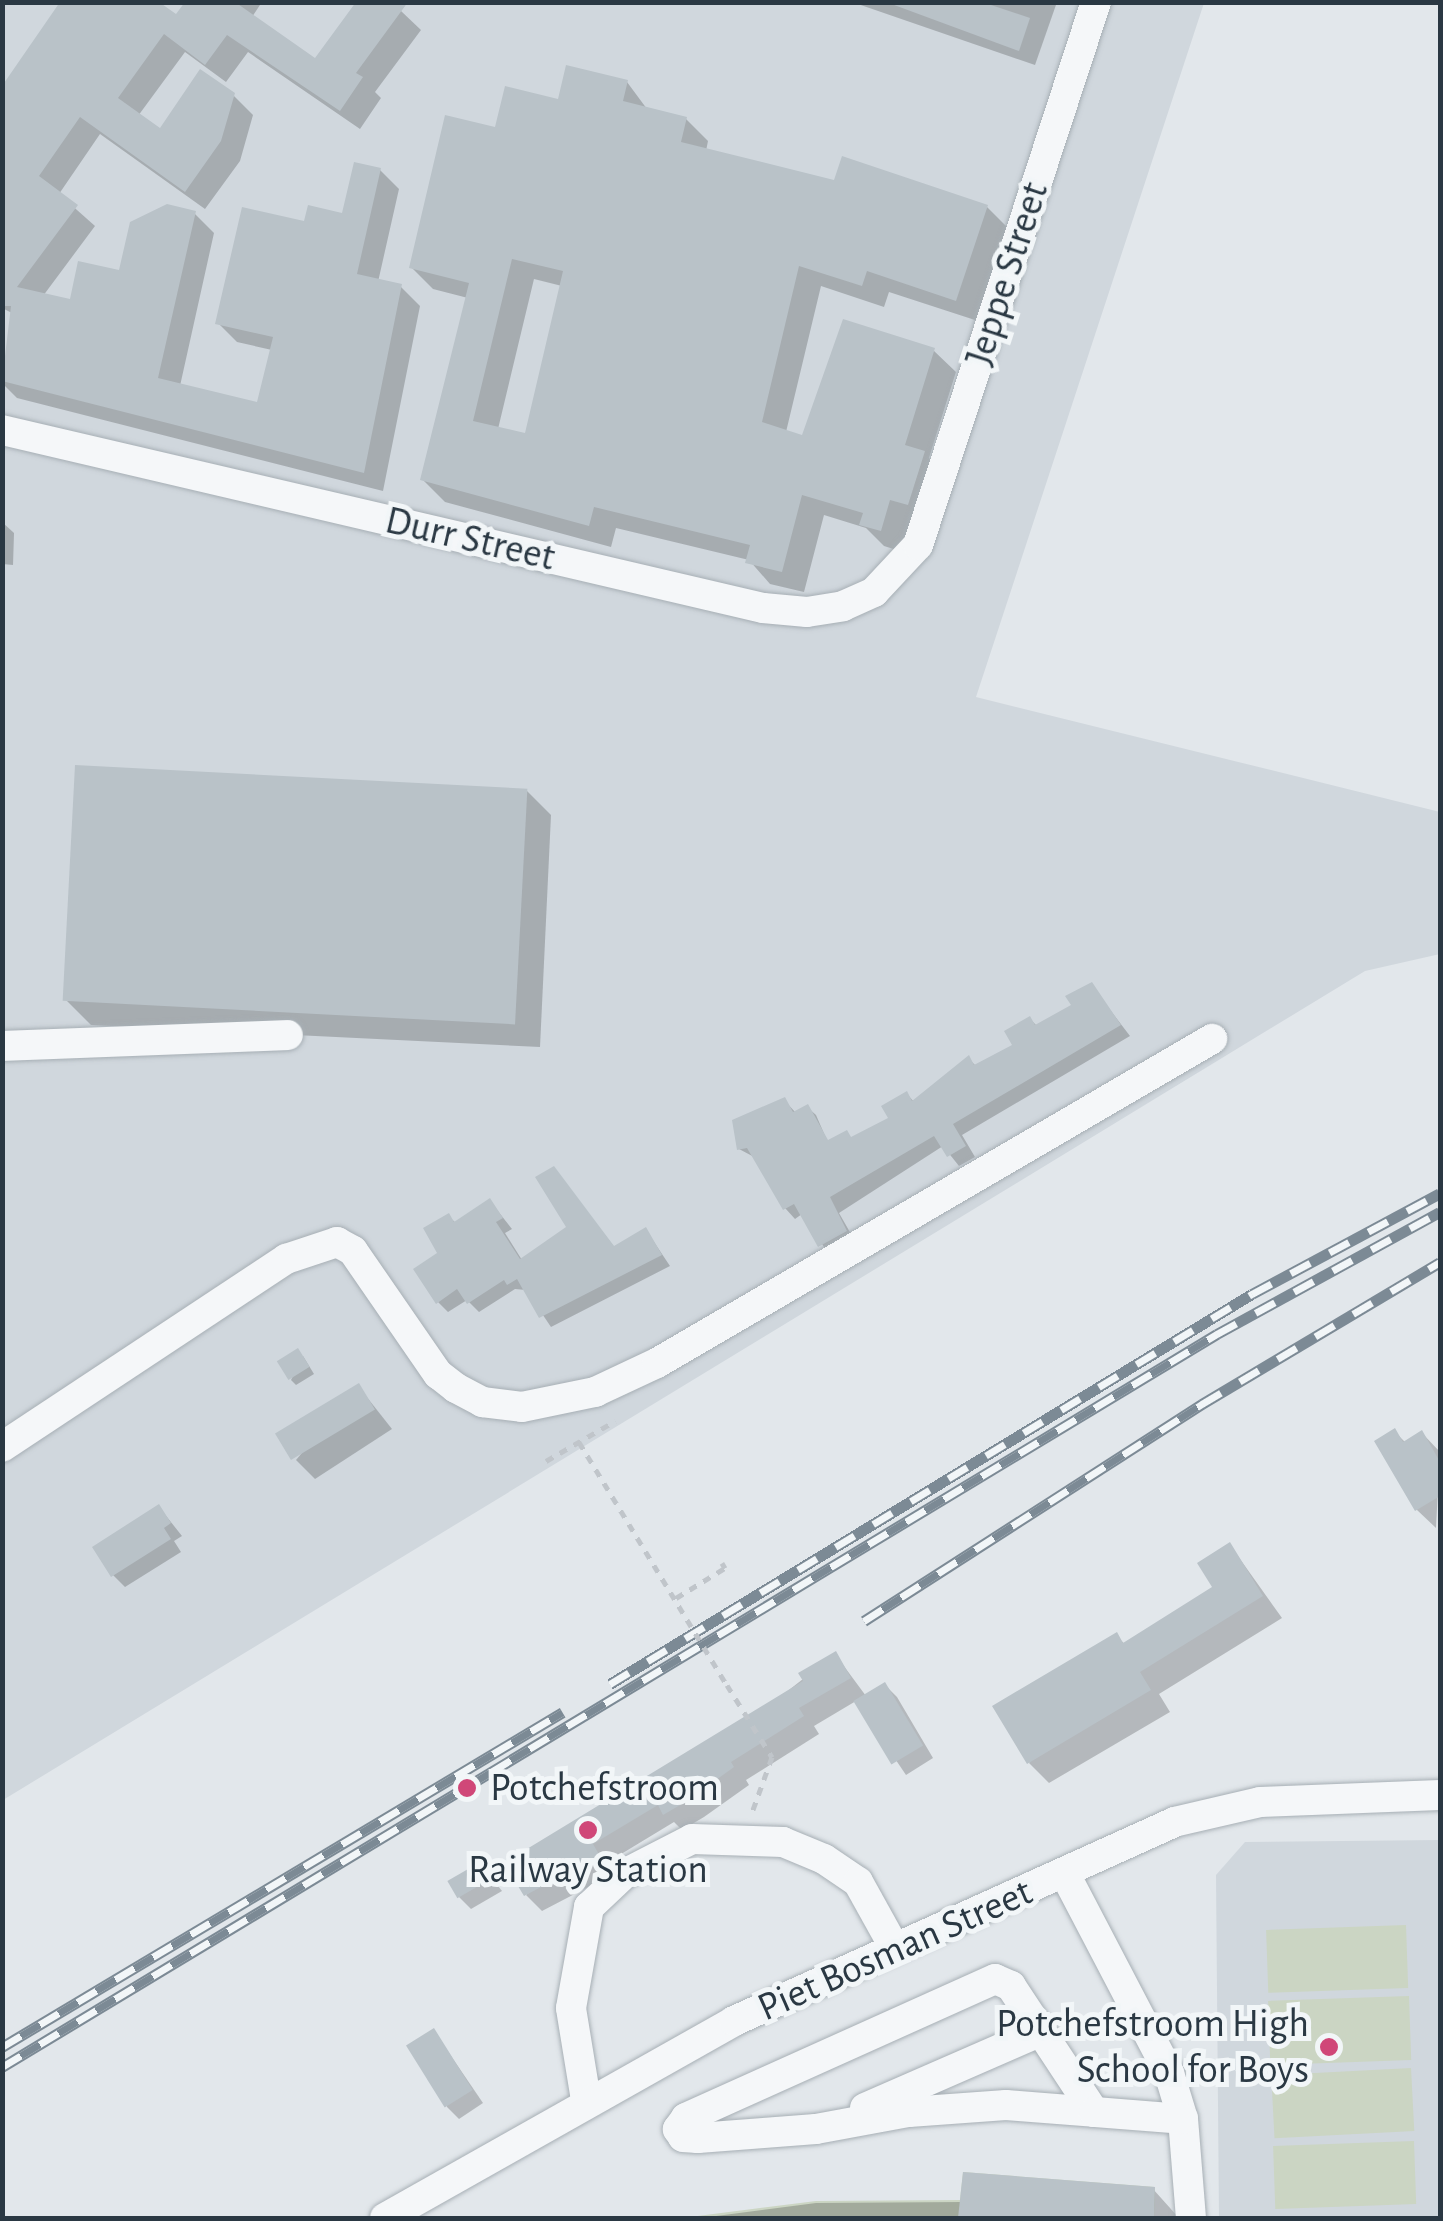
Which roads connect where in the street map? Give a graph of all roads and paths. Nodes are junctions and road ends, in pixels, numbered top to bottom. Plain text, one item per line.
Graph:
1 (1096, 2) edge
2 (2, 430) edge
3 (918, 545) joint
4 (288, 1035) dead end
5 (1212, 1039) dead end
6 (2, 1046) edge
7 (615, 1421) dead end
8 (579, 1442) junction
9 (2, 1447) edge
10 (546, 1462) dead end
11 (722, 1562) dead end
12 (676, 1598) junction
13 (1440, 1795) edge
14 (741, 1841) junction
15 (1065, 1874) junction
16 (894, 1948) junction
17 (1041, 2031) junction
18 (586, 2100) junction
19 (1094, 2112) junction
20 (1183, 2119) junction
21 (816, 2130) junction
22 (385, 2218) edge
23 (1191, 2218) edge

1 - 3 street, Jeppe Street
2 - 3 street, Durr Street
4 - 6 street
5 - 9 street
7 - 8 path
8 - 10 path
8 - 12 path, bridge
11 - 12 path
12 - 14 path, bridge
13 - 15 street, Piet Bosman Street
14 - 16 street
14 - 18 street
15 - 16 street, Piet Bosman Street
15 - 20 street
16 - 18 street, Piet Bosman Street
17 - 19 street
17 - 21 street
17 - 21 street
18 - 22 street, Piet Bosman Street
19 - 20 street
19 - 21 street
20 - 23 street

